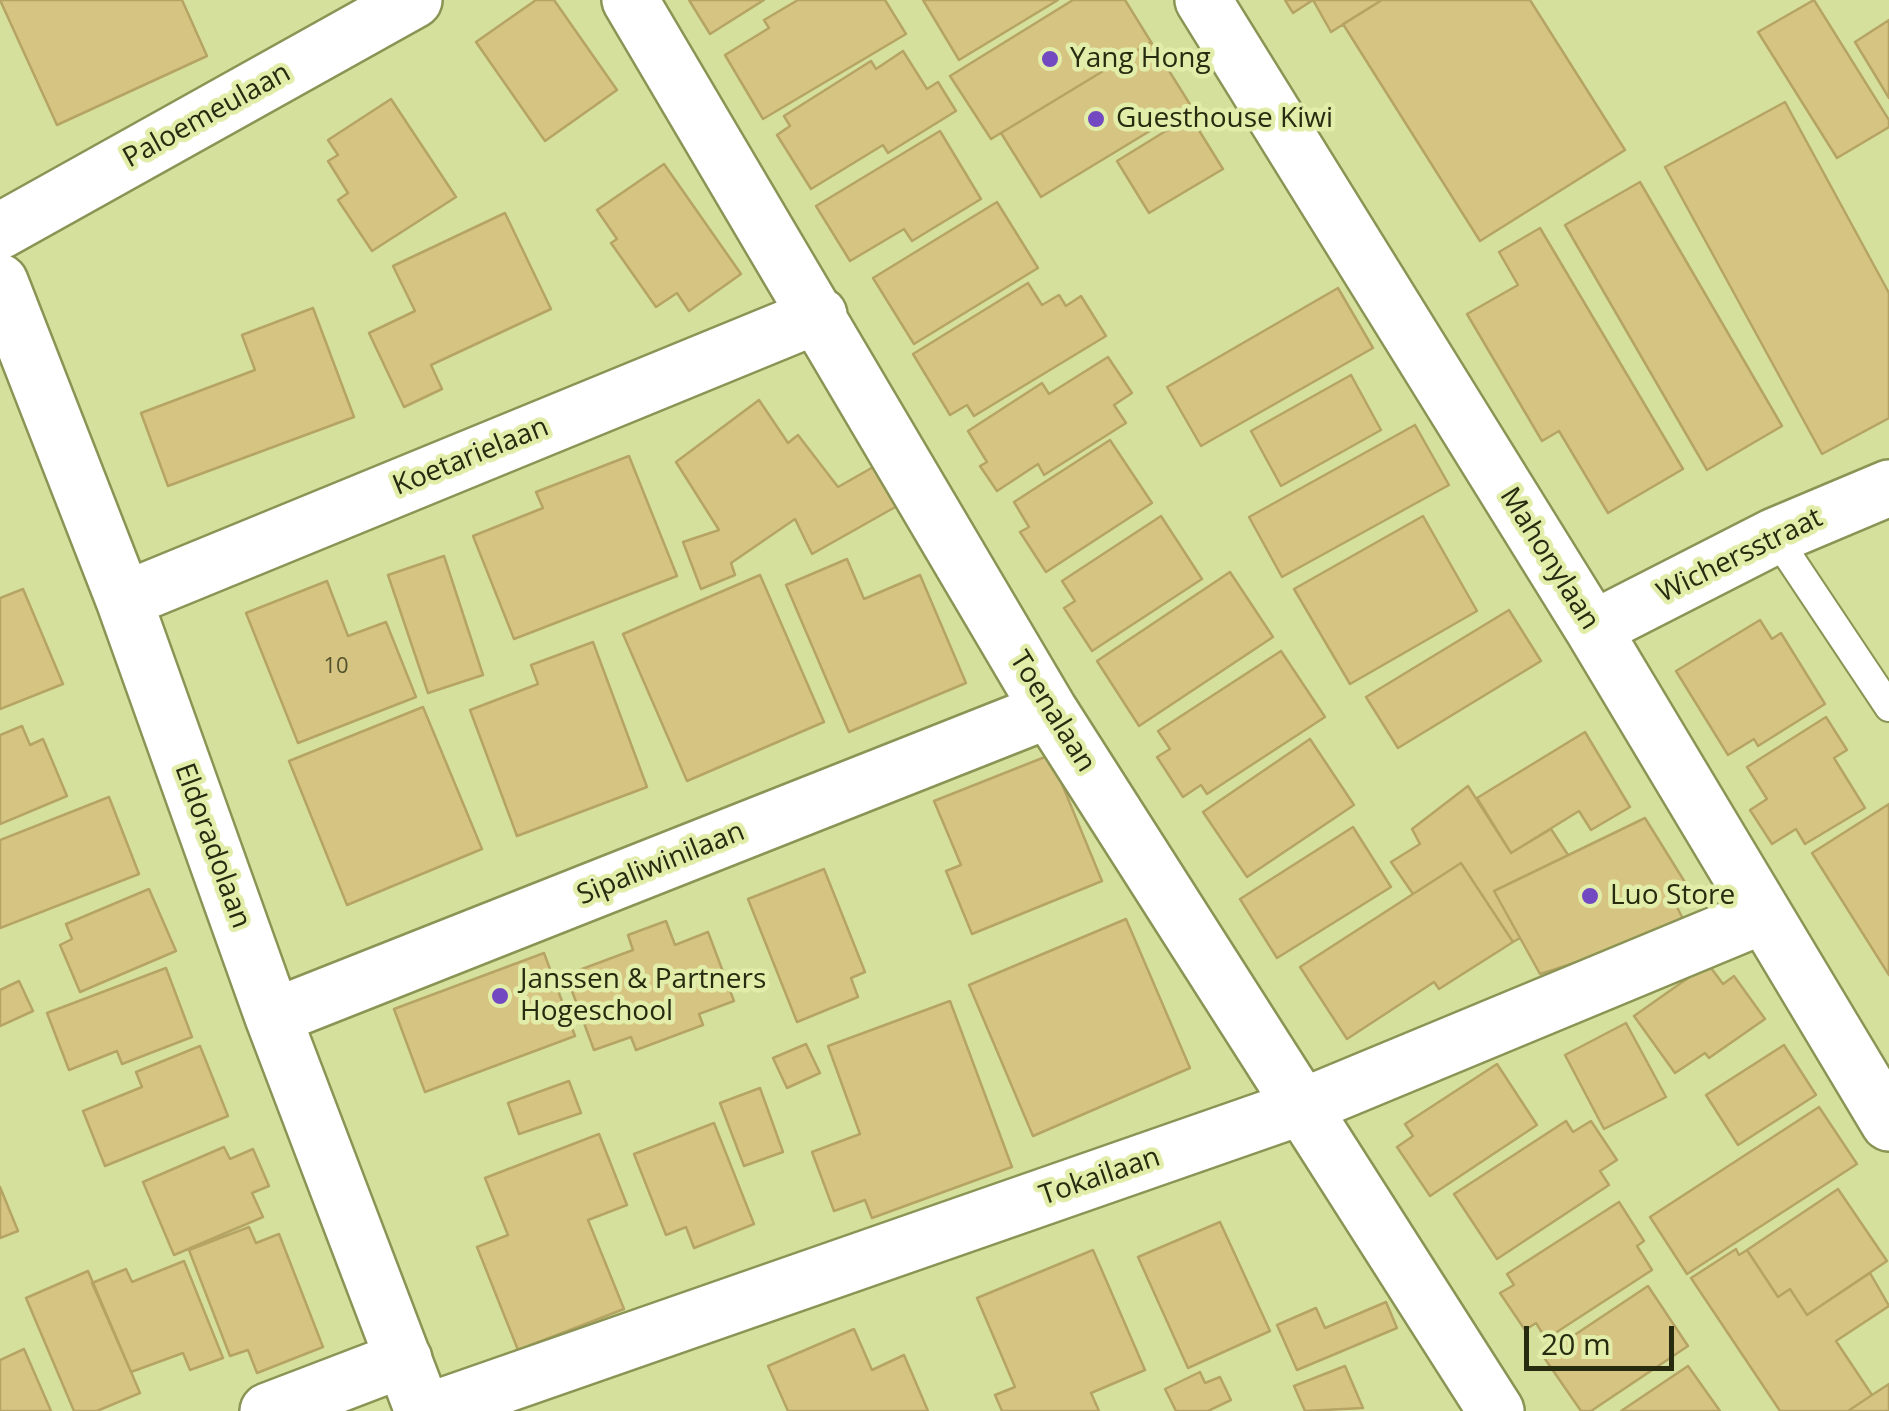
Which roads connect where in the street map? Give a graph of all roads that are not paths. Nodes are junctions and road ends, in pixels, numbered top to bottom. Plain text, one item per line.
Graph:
1 (414, 0) edge
2 (630, 0) edge
3 (1203, 0) edge
4 (0, 231) edge
5 (0, 282) edge
6 (818, 314) junction
7 (1889, 488) edge
8 (1775, 536) junction
9 (124, 600) junction
10 (1593, 629) junction
11 (1889, 707) edge
12 (1048, 710) junction
13 (1762, 916) junction
14 (273, 1017) junction
15 (1304, 1106) junction
16 (1889, 1123) edge
17 (404, 1359) junction
18 (268, 1411) edge
19 (426, 1411) edge
20 (1496, 1411) edge

1 - 4 street, Paloemeulaan
2 - 6 street, Toenalaan
3 - 10 street, Mahonylaan
5 - 9 street, Eldoradolaan
6 - 9 street, Koetarielaan
6 - 12 street, Toenalaan
7 - 8 street, Wichersstraat
8 - 10 street, Wichersstraat
8 - 11 lane
9 - 14 street, Eldoradolaan
10 - 13 street, Mahonylaan
12 - 14 street, Sipaliwinilaan
12 - 15 street, Toenalaan
13 - 15 street, Tokailaan
13 - 16 street, Mahonylaan
14 - 17 street, Eldoradolaan
15 - 19 street, Tokailaan
15 - 20 street, Toenalaan
17 - 18 street
17 - 19 street, Eldoradolaan

